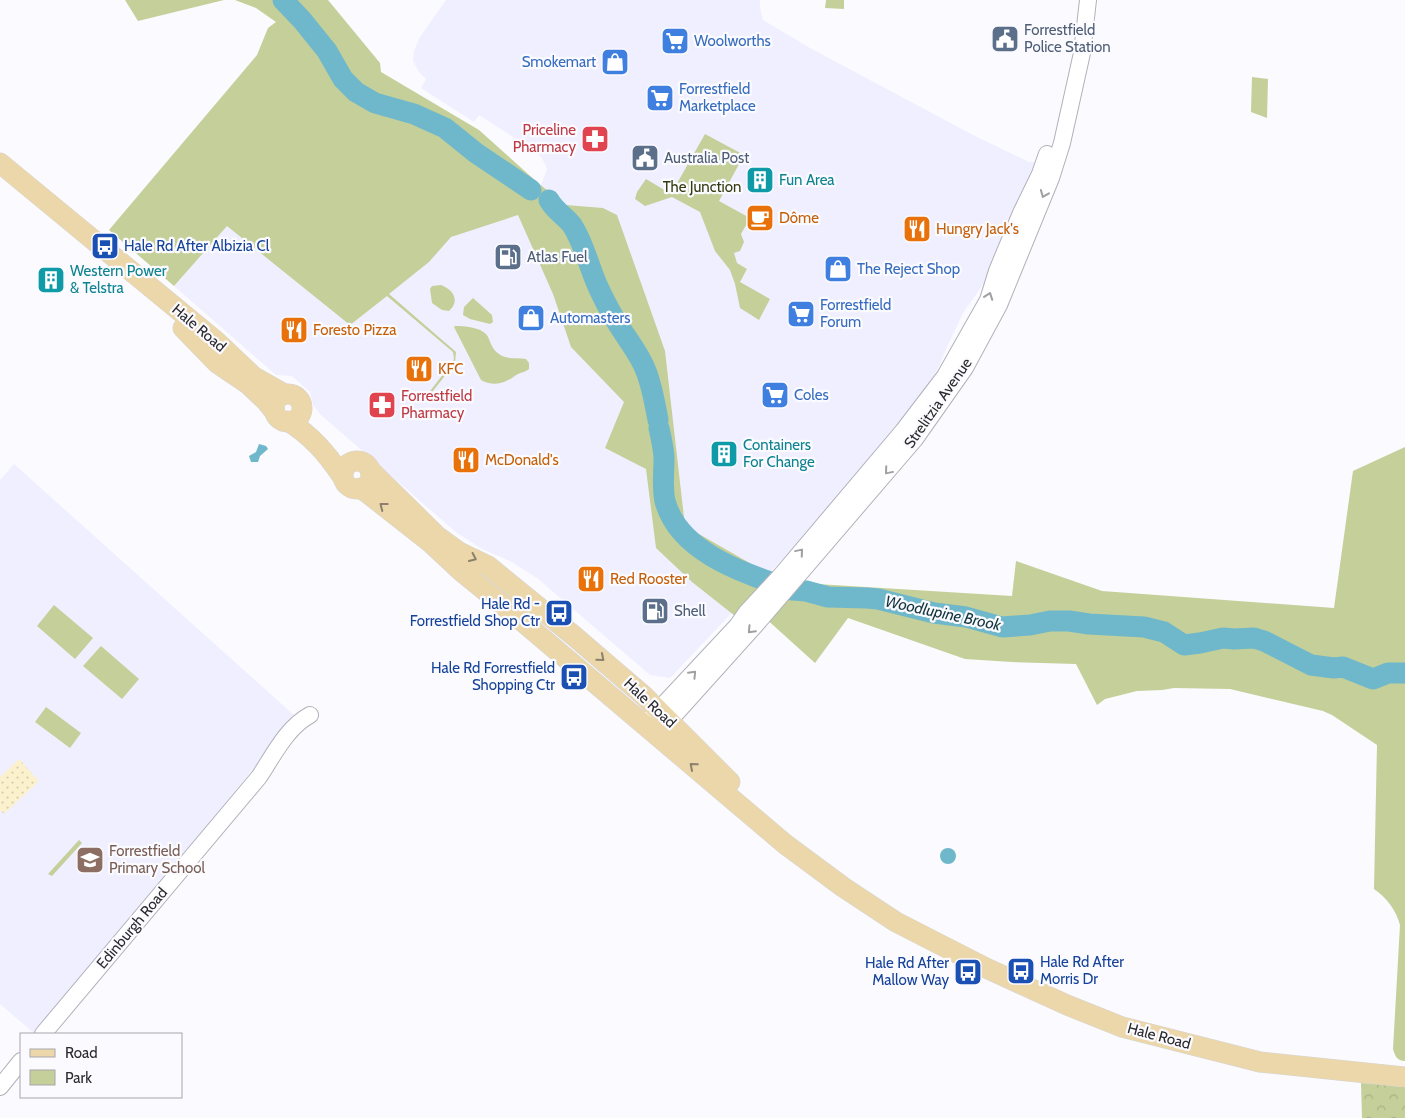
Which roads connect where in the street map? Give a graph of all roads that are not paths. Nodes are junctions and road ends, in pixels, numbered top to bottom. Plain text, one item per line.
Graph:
1 (1077, 0) edge
2 (1088, 0) edge
3 (0, 163) edge
4 (0, 172) edge
5 (288, 415) junction
6 (363, 465) junction
7 (342, 476) junction
8 (361, 488) junction
9 (658, 722) junction
10 (259, 777) dead end
11 (43, 1033) edge
12 (20, 1062) edge
13 (1405, 1077) edge
14 (0, 1087) edge

9 -> 1 street, Strelitzia Avenue
2 -> 9 street, Strelitzia Avenue
3 - 5 main road, Hale Road
4 - 5 main road, Hale Road
5 - 6 main road, Hale Road
5 - 7 main road, Hale Road
6 - 7 main road
6 - 8 main road
6 -> 9 main road, Hale Road
7 - 8 main road
9 -> 8 main road, Hale Road
9 - 13 main road, Hale Road
10 - 11 street, Edinburgh Road
12 - 14 street

